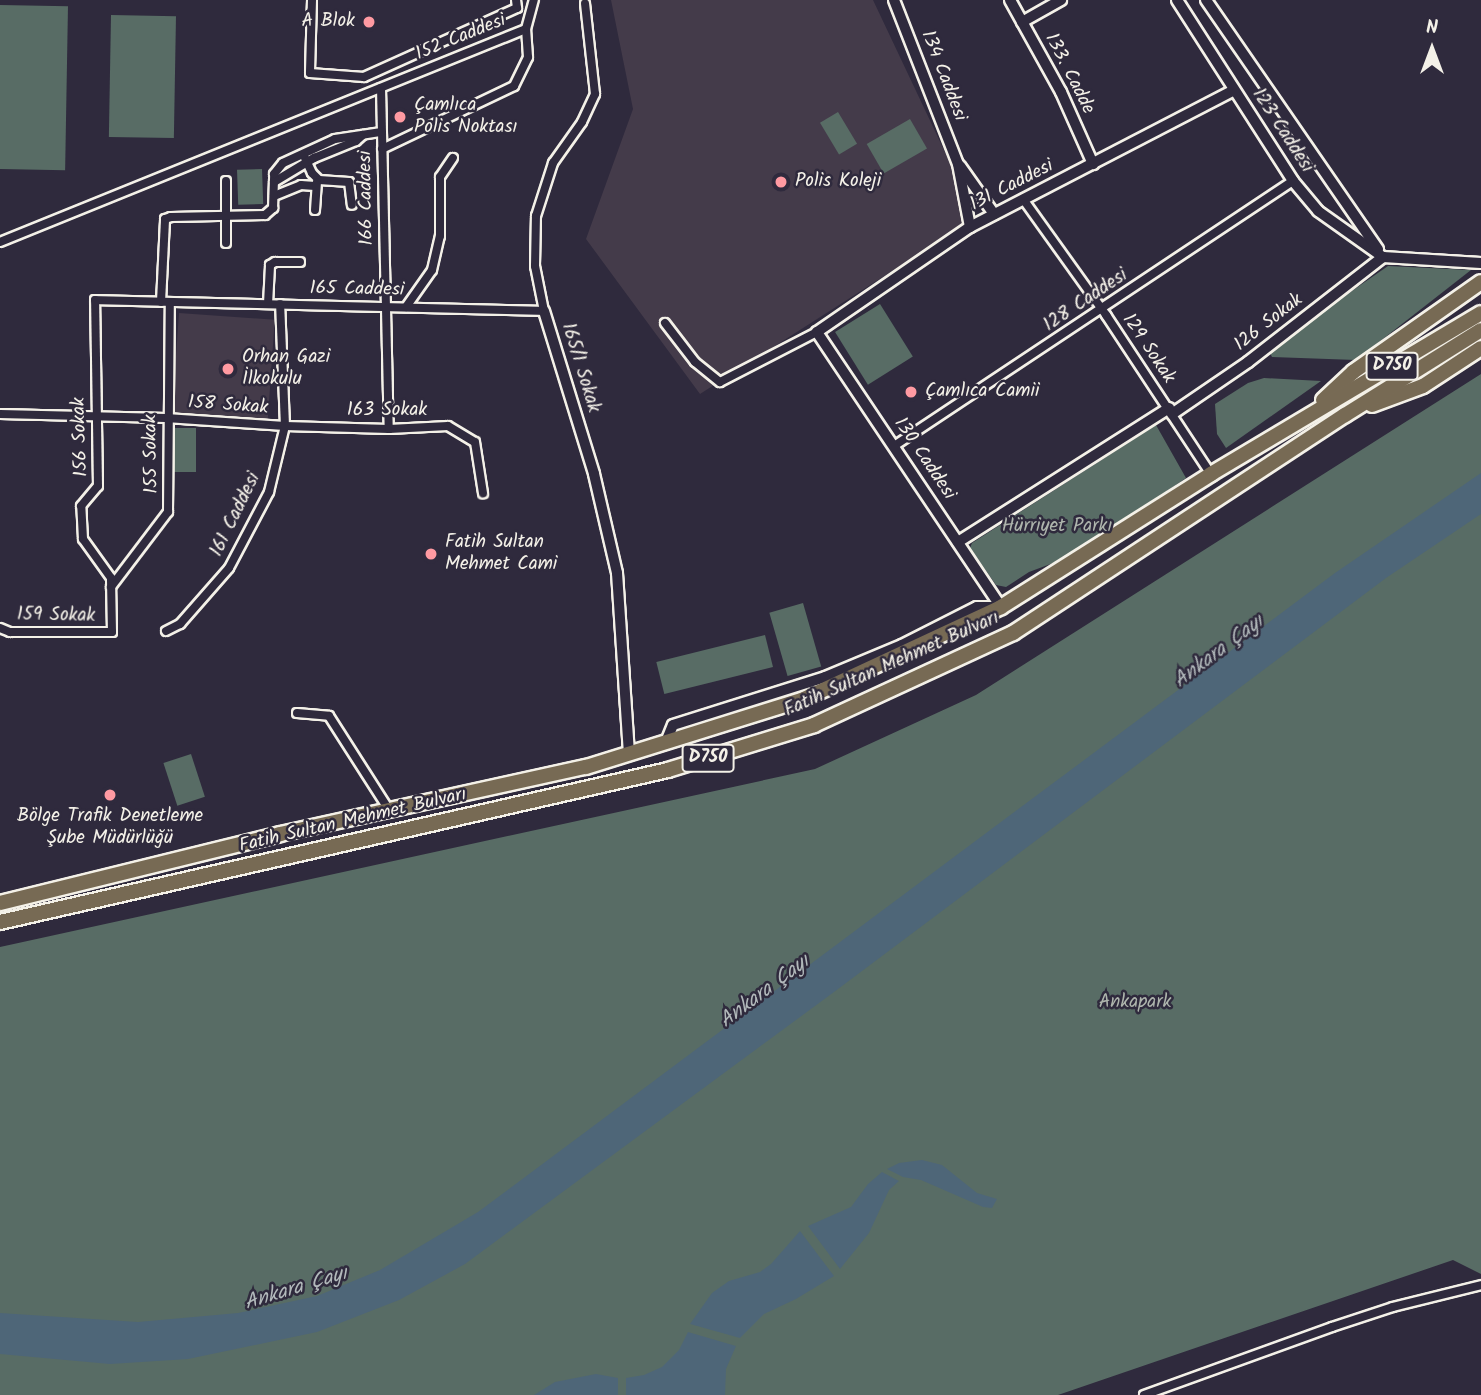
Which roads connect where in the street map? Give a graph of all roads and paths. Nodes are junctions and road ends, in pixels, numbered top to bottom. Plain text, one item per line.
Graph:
1 (312, 0) edge
2 (516, 0) edge
3 (534, 0) edge
4 (894, 0) edge
5 (1010, 0) edge
6 (1061, 0) edge
7 (1177, 0) edge
8 (1206, 0) edge
9 (585, 4) dead end
10 (1022, 22) junction
11 (526, 29) junction
12 (381, 88) junction
13 (1234, 90) junction
14 (381, 132) junction
15 (363, 135) junction
16 (382, 149) junction
17 (303, 153) junction
18 (453, 158) dead end
19 (307, 162) junction
20 (958, 164) junction
21 (1093, 164) junction
22 (226, 181) dead end
23 (1293, 181) junction
24 (274, 182) junction
25 (317, 183) junction
26 (274, 196) junction
27 (1023, 199) junction
28 (352, 205) dead end
29 (315, 210) dead end
30 (994, 214) junction
31 (226, 216) junction
32 (970, 228) junction
33 (0, 242) edge
34 (226, 243) dead end
35 (1384, 257) junction
36 (300, 262) dead end
37 (1481, 263) edge
38 (1481, 282) edge
39 (165, 302) junction
40 (268, 304) junction
41 (281, 304) junction
42 (386, 307) junction
43 (406, 307) junction
44 (1102, 309) junction
45 (544, 312) junction
46 (1481, 313) edge
47 (666, 323) dead end
48 (1481, 330) edge
49 (817, 331) junction
50 (1481, 348) edge
51 (1171, 411) junction
52 (0, 414) edge
53 (1345, 415) junction
54 (95, 416) junction
55 (166, 418) junction
56 (1303, 419) junction
57 (285, 426) junction
58 (389, 429) junction
59 (894, 446) junction
60 (1211, 474) junction
61 (483, 493) dead end
62 (958, 542) junction
63 (111, 587) junction
64 (1001, 607) junction
65 (0, 628) edge
66 (166, 631) dead end
67 (111, 632) joint
68 (296, 713) dead end
69 (629, 754) junction
70 (389, 810) junction
71 (2, 902) edge
72 (0, 922) edge
73 (1481, 1285) edge
74 (1144, 1395) edge

1 - 2 street
3 - 11 street, 152 Caddesi
4 - 20 street, 134 Caddesi
5 - 10 street, 133. Cadde
6 - 10 street
7 - 13 street, 123 Caddesi
8 - 35 street, 123 Caddesi
9 - 45 street, 165/1 Sokak
10 - 21 street, 133. Cadde
11 - 12 street, 152 Caddesi
11 - 16 street
12 - 14 street, 166 Caddesi
12 - 33 street, 152 Caddesi
13 - 21 street, 131 Caddesi
13 - 23 street, 123 Caddesi
14 - 15 street
14 - 16 street, 166 Caddesi
15 - 17 street
15 - 19 street
16 - 42 street, 166 Caddesi
17 - 19 street
17 - 24 street
18 - 43 street
19 - 24 street
19 - 25 street
20 - 30 street, 134 Caddesi
20 - 32 street, 134 Caddesi
21 - 27 street, 131 Caddesi
22 - 31 street
23 - 35 street, 123 Caddesi
23 - 44 street, 128 Caddesi
24 - 26 street
25 - 26 street
25 - 28 street
25 - 29 street
26 - 31 street
27 - 30 street, 131 Caddesi
27 - 44 street, 129 Sokak
30 - 32 street, 131 Caddesi
31 - 34 street
31 - 39 street, 155 Sokak
32 - 49 street, 131 Caddesi
35 - 37 street
35 - 51 street, 126 Sokak
36 - 40 street
38 - 56 highway
39 - 40 street, 165 Caddesi
39 - 54 street, 156 Sokak
39 - 55 street, 155 Sokak
40 - 41 street, 165 Caddesi
41 - 42 street, 165 Caddesi
41 - 57 street, 161 Caddesi
42 - 43 street, 165 Caddesi
42 - 58 street, 166 Caddesi
43 - 45 street, 165 Caddesi
44 - 51 street, 129 Sokak
44 - 59 street, 128 Caddesi
45 - 69 street, 165/1 Sokak
46 - 56 highway, Fatih Sultan Mehmet Bulvarı / D750
47 - 49 street
48 - 53 highway, Fatih Sultan Mehmet Bulvarı / D750
49 - 59 street, 130 Caddesi
50 - 53 highway
51 - 60 street, 129 Sokak
51 - 62 street, 126 Sokak
52 - 54 street, 158 Sokak
53 - 72 highway, Fatih Sultan Mehmet Bulvarı / D750
54 - 55 street, 158 Sokak
54 - 63 street, 156 Sokak
55 - 57 street, 158 Sokak
55 - 63 street, 155 Sokak
56 - 60 highway, Fatih Sultan Mehmet Bulvarı / D750
57 - 58 street, 163 Sokak
57 - 66 street, 161 Caddesi
58 - 61 street, 163 Sokak
59 - 62 street, 130 Caddesi
60 - 64 highway, Fatih Sultan Mehmet Bulvarı / D750
62 - 64 street, 130 Caddesi
63 - 67 street, 156 Sokak
64 - 69 highway, Fatih Sultan Mehmet Bulvarı / D750
65 - 67 street, 159 Sokak
68 - 70 street
69 - 70 highway, Fatih Sultan Mehmet Bulvarı / D750
70 - 71 highway, Fatih Sultan Mehmet Bulvarı / D750
73 - 74 street

